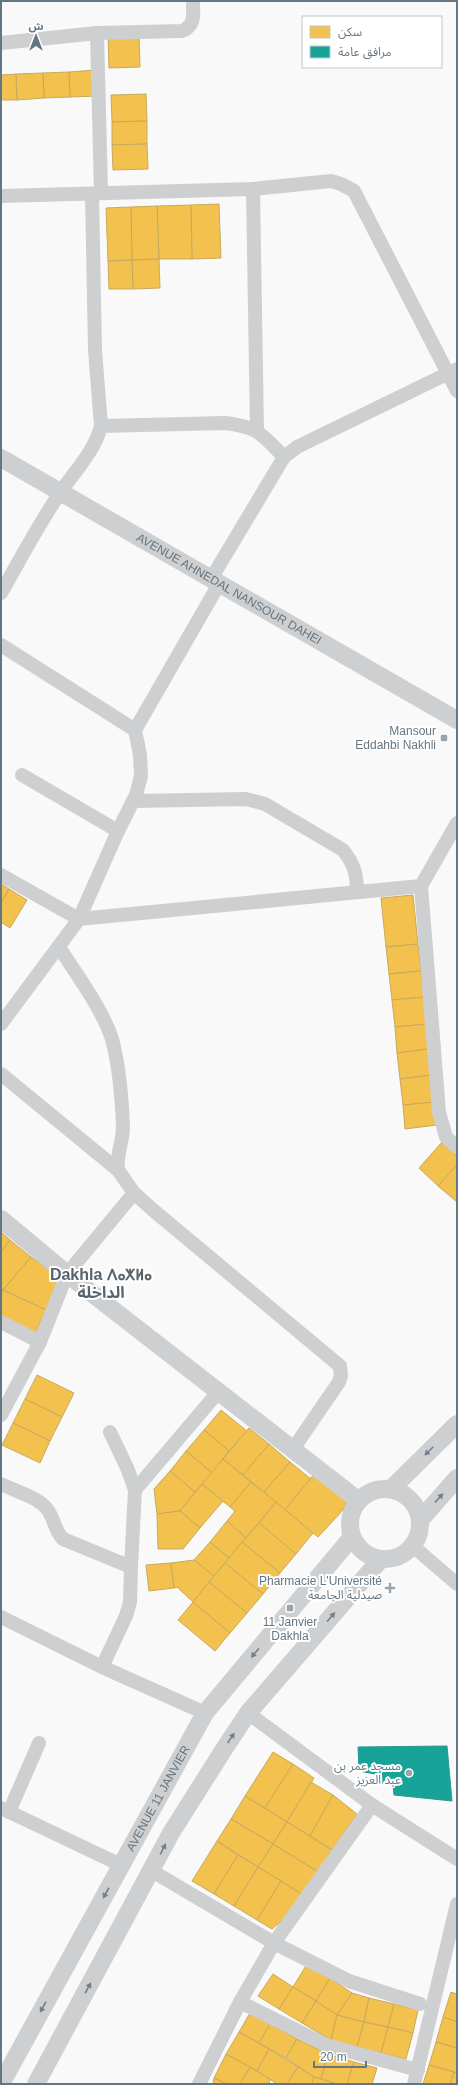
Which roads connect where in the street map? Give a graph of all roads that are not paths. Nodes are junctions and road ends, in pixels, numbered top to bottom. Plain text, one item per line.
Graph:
1 (192, 1) edge
2 (97, 33) junction
3 (1, 43) edge
4 (253, 189) junction
5 (96, 194) junction
6 (1, 196) edge
7 (453, 371) edge
8 (457, 391) edge
9 (101, 426) junction
10 (257, 430) junction
11 (284, 457) junction
12 (1, 458) edge
13 (60, 493) junction
14 (215, 582) junction
15 (1, 593) edge
16 (1, 645) edge
17 (457, 720) edge
18 (136, 730) junction
19 (22, 775) dead end
20 (134, 801) junction
21 (457, 823) edge
22 (118, 831) junction
23 (1, 875) edge
24 (421, 886) junction
25 (357, 892) junction
26 (79, 919) junction
27 (59, 947) junction
28 (1, 1024) edge
29 (1, 1074) edge
30 (457, 1146) edge
31 (118, 1170) junction
32 (134, 1193) junction
33 (1, 1219) edge
34 (67, 1274) junction
35 (1, 1322) edge
36 (40, 1342) junction
37 (218, 1391) junction
38 (1, 1415) edge
39 (457, 1424) edge
40 (110, 1432) dead end
41 (293, 1449) junction
42 (457, 1478) edge
43 (1, 1484) edge
44 (391, 1489) junction
45 (135, 1490) junction
46 (358, 1500) junction
47 (421, 1519) junction
48 (352, 1537) junction
49 (414, 1547) junction
50 (380, 1560) junction
51 (131, 1567) junction
52 (457, 1584) edge
53 (1, 1617) edge
54 (102, 1666) junction
55 (205, 1713) junction
56 (248, 1713) junction
57 (39, 1743) dead end
58 (372, 1805) junction
59 (5, 1810) edge
60 (457, 1859) edge
61 (121, 1865) junction
62 (152, 1871) junction
63 (457, 1904) edge
64 (274, 1943) junction
65 (240, 2002) junction
66 (420, 2004) dead end
67 (418, 2070) junction
68 (1, 2084) edge
69 (36, 2084) edge
70 (198, 2084) edge
71 (414, 2084) edge

1 - 2 street
2 - 3 street
2 - 5 street
4 - 5 street
4 - 7 street
4 - 10 street
5 - 6 street
5 - 9 street
7 - 8 street
7 - 11 street
9 - 10 street
9 - 13 street
10 - 11 street
11 - 14 street
12 - 13 street, AVENUE AHNEDAL NANSOUR DAHEI
13 - 14 street, AVENUE AHNEDAL NANSOUR DAHEI
13 - 15 street
14 - 17 street, AVENUE AHNEDAL NANSOUR DAHEI
14 - 18 street
16 - 18 street
18 - 20 street
19 - 22 street
20 - 22 street
20 - 25 street
21 - 24 street
22 - 26 street
23 - 26 street
24 - 25 street
24 - 30 street
25 - 26 street
26 - 27 street
27 - 28 street
27 - 31 street
29 - 31 street
31 - 32 street
32 - 34 street
32 - 41 street
33 - 34 street
34 - 36 street
34 - 37 street
35 - 36 street
36 - 38 street
37 - 41 street
37 - 45 street
39 -> 44 street
40 - 45 street
41 - 46 street
47 -> 42 street
43 - 51 street
44 - 46 street
44 - 47 street
45 - 51 street
46 - 48 street
47 - 49 street
48 - 50 street
48 -> 55 street, AVENUE 11 JANVIER
49 - 50 street
49 - 52 street
56 -> 50 street
51 - 54 street
53 - 54 street
54 - 55 street
55 - 61 street, AVENUE 11 JANVIER
56 - 58 street
62 -> 56 street
57 - 59 street
58 - 60 street
58 - 64 street
59 - 61 street
61 -> 68 street, AVENUE 11 JANVIER
62 - 64 street
69 -> 62 street
63 - 67 street
64 - 65 street
64 - 66 street
65 - 67 street
65 - 70 street
67 - 71 street

